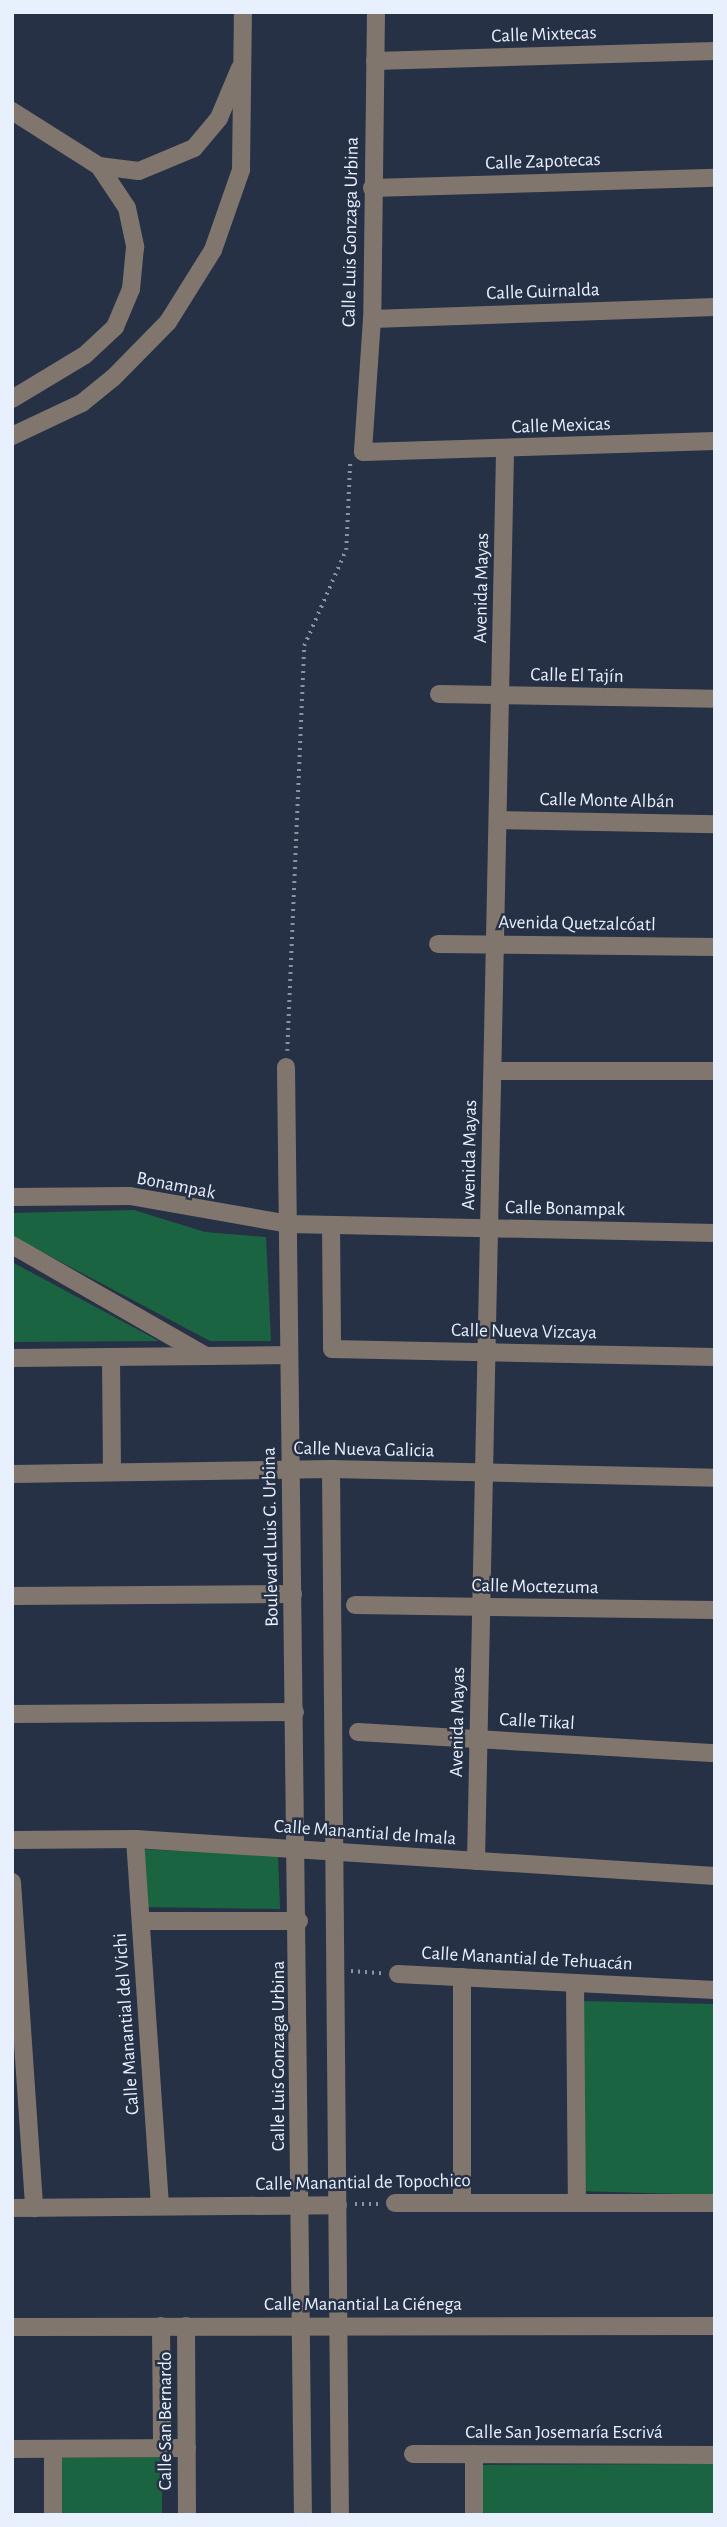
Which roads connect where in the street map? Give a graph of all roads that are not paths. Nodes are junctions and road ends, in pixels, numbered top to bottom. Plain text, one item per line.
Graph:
1 (243, 12) edge
2 (376, 12) edge
3 (715, 51) edge
4 (375, 61) junction
5 (243, 62) junction
6 (12, 111) edge
7 (99, 166) junction
8 (715, 178) edge
9 (372, 188) junction
10 (715, 307) edge
11 (372, 319) junction
12 (12, 399) edge
13 (12, 436) edge
14 (715, 441) edge
15 (505, 449) junction
16 (363, 452) joint
17 (439, 694) dead end
18 (500, 696) junction
19 (715, 699) edge
20 (498, 820) junction
21 (715, 824) edge
22 (438, 944) dead end
23 (495, 944) junction
24 (715, 947) edge
25 (286, 1067) road end
26 (493, 1071) junction
27 (715, 1071) edge
28 (12, 1197) edge
29 (289, 1224) junction
30 (331, 1225) junction
31 (489, 1228) junction
32 (715, 1233) edge
33 (12, 1245) edge
34 (487, 1352) junction
35 (289, 1355) junction
36 (206, 1356) junction
37 (111, 1357) junction
38 (715, 1357) edge
39 (12, 1358) edge
40 (290, 1469) junction
41 (331, 1469) junction
42 (112, 1472) junction
43 (12, 1474) edge
44 (484, 1474) junction
45 (715, 1478) edge
46 (293, 1594) junction
47 (12, 1596) edge
48 (355, 1605) dead end
49 (482, 1607) junction
50 (715, 1610) edge
51 (295, 1712) junction
52 (12, 1714) edge
53 (358, 1732) dead end
54 (479, 1739) junction
55 (715, 1753) edge
56 (135, 1839) junction
57 (12, 1840) edge
58 (299, 1850) junction
59 (337, 1852) junction
60 (477, 1861) junction
61 (715, 1877) edge
62 (12, 1882) edge
63 (141, 1921) junction
64 (299, 1921) junction
65 (15, 1955) edge
66 (398, 1974) road end
67 (462, 1977) junction
68 (575, 1983) junction
69 (715, 1990) edge
70 (395, 2203) road end
71 (462, 2203) junction
72 (577, 2203) junction
73 (715, 2203) edge
74 (338, 2204) junction
75 (301, 2205) junction
76 (160, 2206) junction
77 (34, 2207) junction
78 (12, 2208) edge
79 (161, 2326) junction
80 (186, 2326) junction
81 (302, 2326) junction
82 (339, 2326) junction
83 (715, 2326) edge
84 (12, 2327) edge
85 (162, 2448) junction
86 (187, 2448) junction
87 (12, 2449) edge
88 (53, 2449) junction
89 (413, 2454) dead end
90 (474, 2454) junction
91 (715, 2455) edge
92 (53, 2515) edge
93 (187, 2515) edge
94 (303, 2515) edge
95 (340, 2515) edge
96 (474, 2515) edge

1 - 5 street
2 - 4 street, Calle Luis Gonzaga Urbina
3 - 4 street, Calle Mixtecas
4 - 9 street, Calle Luis Gonzaga Urbina
5 - 7 street
5 - 13 street
6 - 7 street
7 - 12 street
8 - 9 street, Calle Zapotecas
9 - 11 street, Calle Luis Gonzaga Urbina
10 - 11 street, Calle Guirnalda
11 - 16 street, Calle Luis Gonzaga Urbina
14 - 15 street, Calle Mexicas
15 - 16 street, Calle Mexicas
15 - 18 street, Avenida Mayas
17 - 18 street, Calle El Tajín
18 - 19 street, Calle El Tajín
18 - 20 street, Avenida Mayas
20 - 21 street, Calle Monte Albán
20 - 23 street, Avenida Mayas
22 - 23 street, Avenida Quetzalcóatl
23 - 24 street, Avenida Quetzalcóatl
23 - 26 street, Avenida Mayas
25 - 29 street, Boulevard Luis G. Urbina
26 - 27 street
26 - 31 street, Avenida Mayas
28 - 29 street, Bonampak
29 - 30 street, Calle Bonampak
29 - 35 street, Boulevard Luis G. Urbina
30 - 31 street, Calle Bonampak
30 - 34 street, Calle Nueva Vizcaya
31 - 32 street, Calle Bonampak
31 - 34 street, Avenida Mayas
33 - 36 street
34 - 38 street, Calle Nueva Vizcaya
34 - 44 street, Avenida Mayas
35 - 36 street
35 - 40 street, Boulevard Luis G. Urbina
36 - 37 street
37 - 39 street
37 - 42 street
40 - 41 street, Calle Nueva Galicia
40 - 42 street, Calle Nueva Galicia
40 - 46 street, Boulevard Luis G. Urbina
41 - 44 street, Calle Nueva Galicia
41 - 59 street
42 - 43 street, Calle Nueva Galicia
44 - 45 street, Calle Nueva Galicia
44 - 49 street, Avenida Mayas
46 - 47 street
46 - 51 street, Boulevard Luis G. Urbina
48 - 49 street, Calle Moctezuma
49 - 50 street, Calle Moctezuma
49 - 54 street, Avenida Mayas
51 - 52 street
51 - 58 street, Boulevard Luis G. Urbina
53 - 54 street, Calle Tikal
54 - 55 street, Calle Tikal
54 - 60 street, Avenida Mayas
56 - 57 street, Calle Manantial de Imala
56 - 58 street, Calle Manantial de Imala
56 - 63 street, Calle Manantial del Vichi
58 - 59 street, Calle Manantial de Imala
58 - 64 street, Calle Luis Gonzaga Urbina
59 - 60 street, Calle Manantial de Imala
59 - 74 street
60 - 61 street, Calle Manantial de Imala
62 - 65 street
63 - 64 street
63 - 76 street, Calle Manantial del Vichi
64 - 75 street, Calle Luis Gonzaga Urbina
65 - 77 street
66 - 67 street, Calle Manantial de Tehuacán
67 - 68 street, Calle Manantial de Tehuacán
67 - 71 street
68 - 69 street, Calle Manantial de Tehuacán
68 - 72 street
70 - 71 street, Calle Manantial de Topochico
71 - 72 street, Calle Manantial de Topochico
72 - 73 street, Calle Manantial de Topochico
74 - 75 street, Calle Manantial de Topochico
74 - 82 street
75 - 76 street, Calle Manantial de Topochico
75 - 81 street, Calle Luis Gonzaga Urbina
76 - 77 street, Calle Manantial de Topochico
77 - 78 street, Calle Manantial de Topochico
79 - 80 street, Calle Manantial La Ciénega
79 - 84 street, Calle Manantial La Ciénega
79 - 85 street, Calle San Bernardo
80 - 81 street, Calle Manantial La Ciénega
80 - 86 street, Calle San Bernardo
81 - 82 street, Calle Manantial La Ciénega
81 - 94 street, Calle Luis Gonzaga Urbina
82 - 83 street, Calle Manantial La Ciénega
82 - 95 street
85 - 86 street
85 - 88 street
86 - 93 street, Calle San Bernardo
87 - 88 street
88 - 92 street
89 - 90 street, Calle San Josemaría Escrivá
90 - 91 street, Calle San Josemaría Escrivá
90 - 96 street

